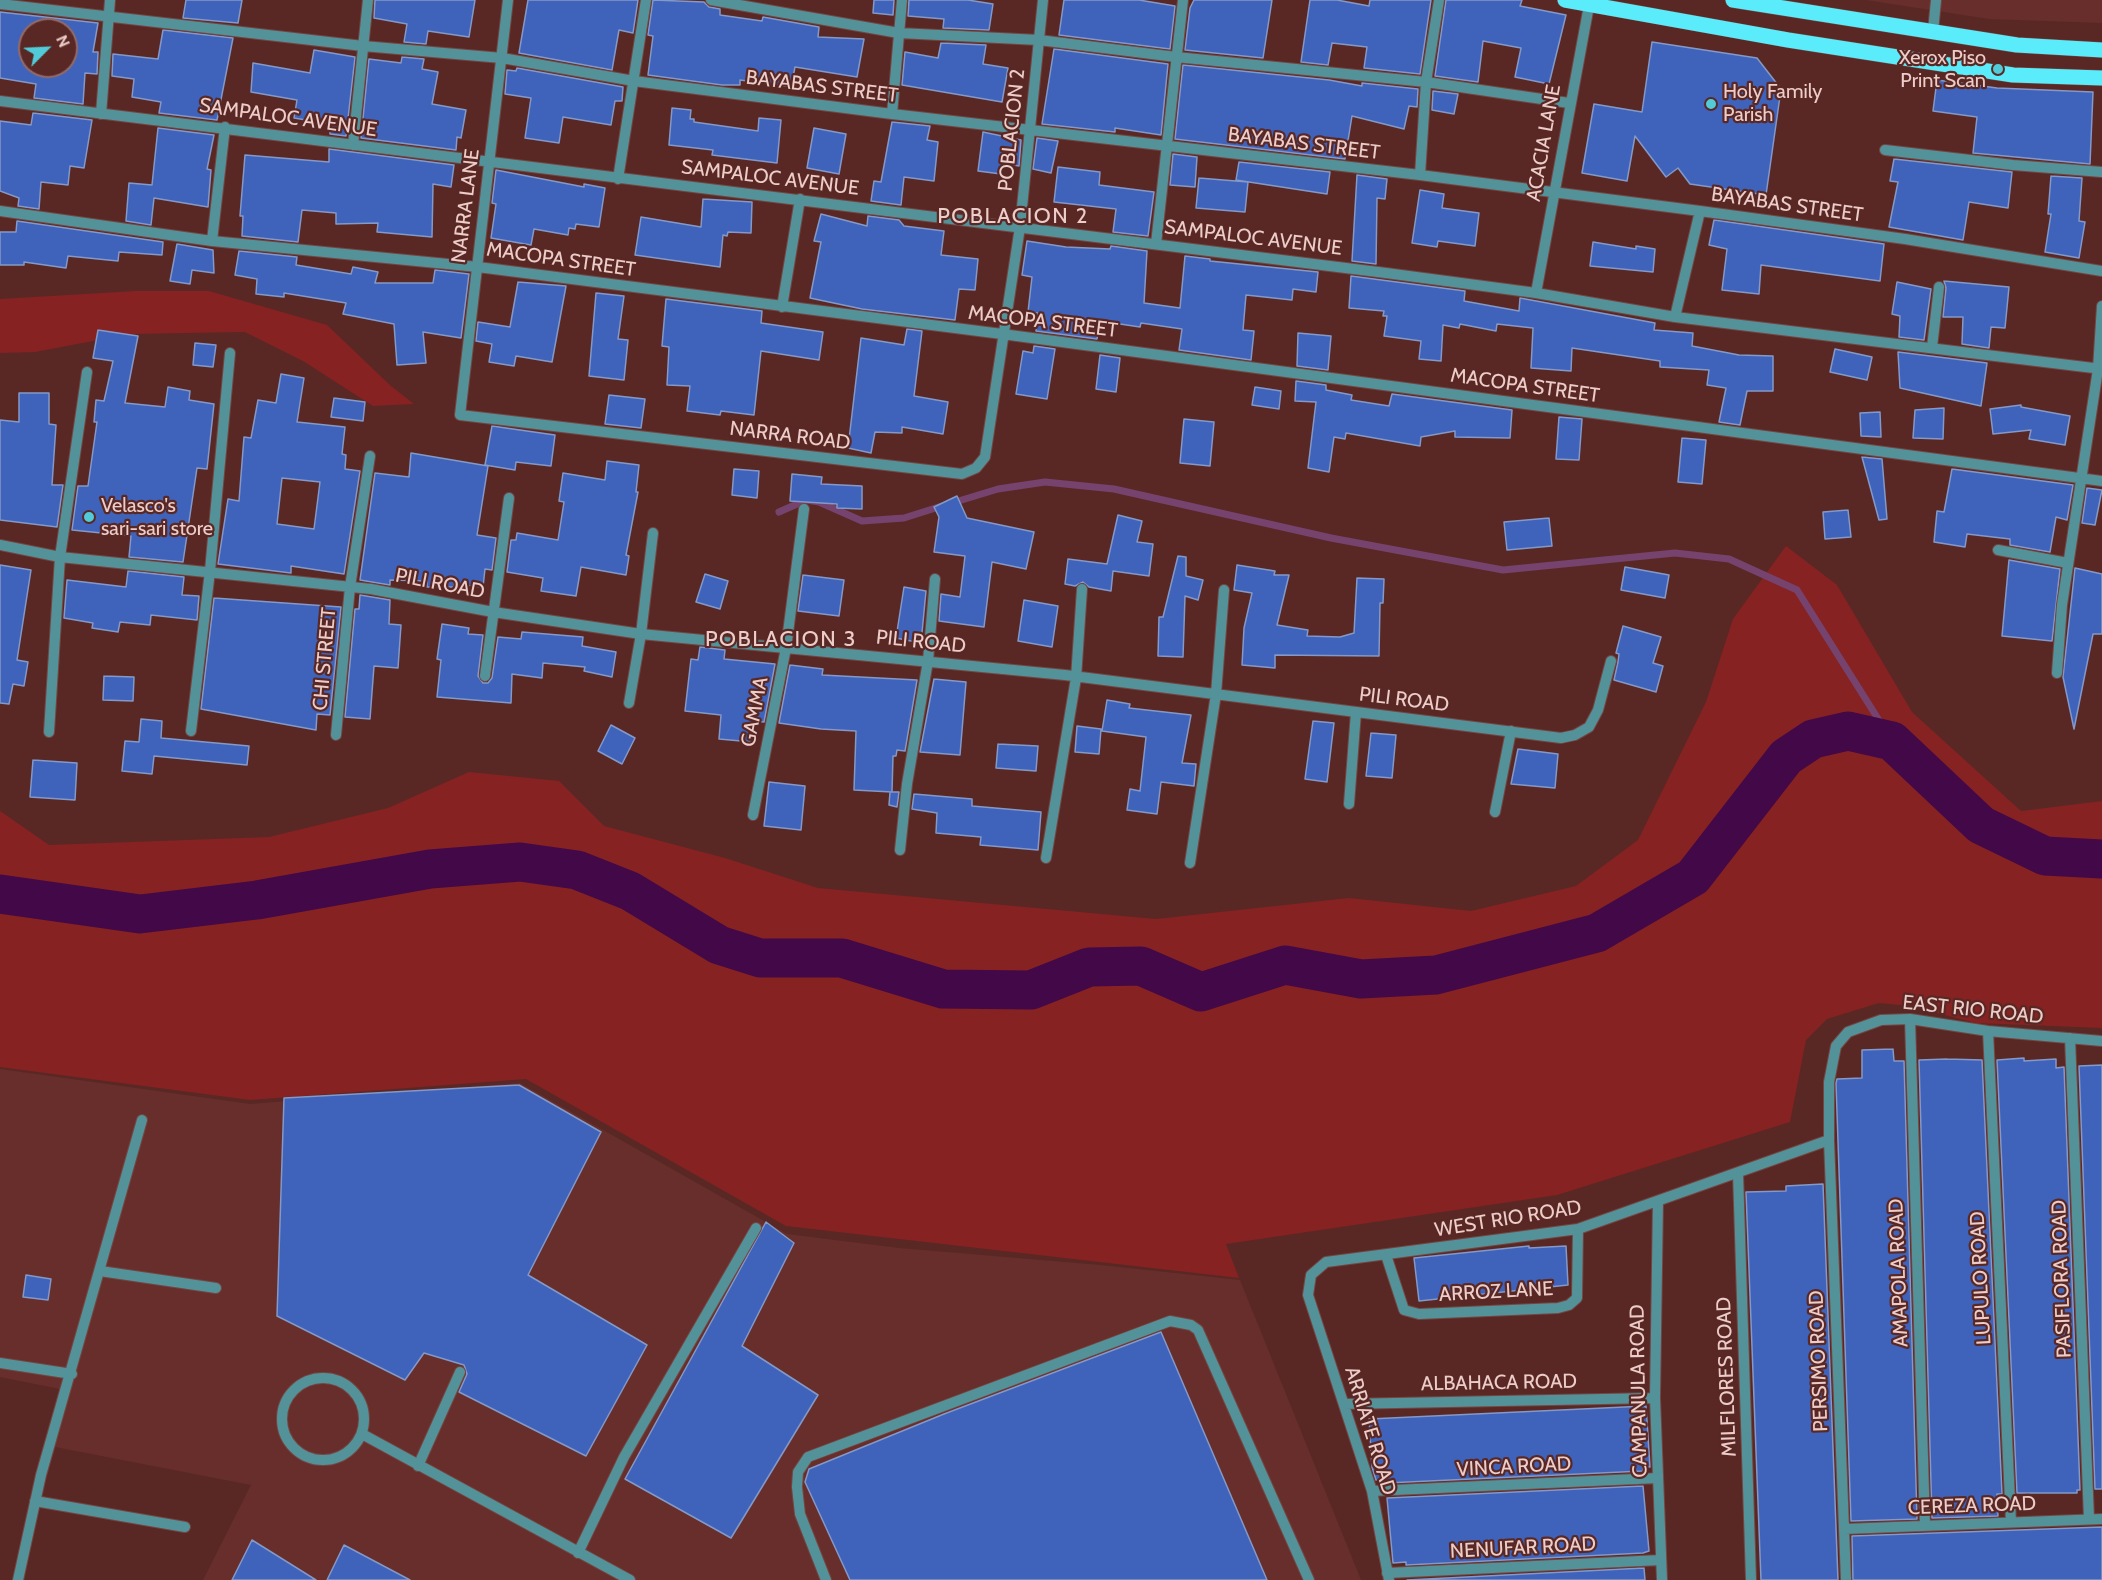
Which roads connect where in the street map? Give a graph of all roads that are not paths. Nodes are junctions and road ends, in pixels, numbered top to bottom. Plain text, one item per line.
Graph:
1 (110, 0) edge
2 (368, 0) edge
3 (508, 0) edge
4 (646, 0) edge
5 (711, 0) edge
6 (902, 0) edge
7 (1043, 0) edge
8 (1183, 0) edge
9 (1439, 0) edge
10 (1565, 0) edge
11 (1733, 0) edge
12 (1936, 0) edge
13 (1589, 2) edge
14 (0, 4) edge
15 (108, 16) junction
16 (1933, 32) junction
17 (899, 33) junction
18 (1039, 40) junction
19 (363, 46) junction
20 (2102, 50) edge
21 (1176, 57) junction
22 (502, 58) junction
23 (2102, 78) edge
24 (634, 81) junction
25 (1426, 82) junction
26 (0, 101) edge
27 (1569, 103) junction
28 (102, 114) junction
29 (892, 114) junction
30 (225, 127) junction
31 (1031, 129) junction
32 (353, 145) junction
33 (1167, 146) junction
34 (1885, 150) dead end
35 (489, 163) junction
36 (2102, 172) edge
37 (1420, 175) junction
38 (618, 179) junction
39 (1554, 192) junction
40 (800, 199) junction
41 (0, 211) edge
42 (1700, 212) junction
43 (1020, 227) junction
44 (212, 241) junction
45 (1156, 244) junction
46 (478, 267) junction
47 (2102, 271) edge
48 (1939, 286) dead end
49 (1536, 293) junction
50 (2102, 306) edge
51 (782, 307) junction
52 (1675, 317) junction
53 (1002, 334) junction
54 (1932, 347) junction
55 (230, 352) dead end
56 (2100, 369) edge
57 (87, 372) dead end
58 (460, 416) joint
59 (370, 456) dead end
60 (2081, 478) junction
61 (2102, 481) edge
62 (509, 498) dead end
63 (804, 509) dead end
64 (653, 533) dead end
65 (0, 545) edge
66 (1998, 550) dead end
67 (60, 557) junction
68 (2068, 563) junction
69 (210, 571) junction
70 (935, 579) dead end
71 (350, 587) junction
72 (1082, 589) dead end
73 (1224, 591) dead end
74 (492, 612) junction
75 (641, 634) junction
76 (786, 648) junction
77 (928, 661) junction
78 (1611, 661) dead end
79 (2057, 673) dead end
80 (485, 676) dead end
81 (1076, 678) junction
82 (1216, 694) junction
83 (629, 703) dead end
84 (1356, 712) junction
85 (191, 731) dead end
86 (1511, 731) junction
87 (49, 732) dead end
88 (336, 735) dead end
89 (1349, 804) dead end
90 (1495, 812) dead end
91 (753, 815) dead end
92 (900, 850) dead end
93 (1046, 858) dead end
94 (1190, 863) dead end
95 (1910, 1019) junction
96 (1988, 1031) junction
97 (2070, 1038) junction
98 (2102, 1041) edge
99 (142, 1120) dead end
100 (1828, 1140) junction
101 (1738, 1173) junction
102 (1658, 1201) junction
103 (756, 1228) dead end
104 (1578, 1229) junction
105 (1386, 1255) junction
106 (100, 1271) junction
107 (216, 1288) dead end
108 (1308, 1295) joint
109 (0, 1363) edge
110 (460, 1372) dead end
111 (72, 1374) junction
112 (1655, 1398) junction
113 (1344, 1404) junction
114 (362, 1434) junction
115 (417, 1466) junction
116 (1658, 1478) junction
117 (1372, 1491) junction
118 (35, 1501) junction
119 (2089, 1519) junction
120 (2102, 1519) edge
121 (2011, 1522) junction
122 (1925, 1526) junction
123 (185, 1527) dead end
124 (1844, 1529) junction
125 (578, 1553) junction
126 (1661, 1560) junction
127 (1388, 1576) edge
128 (18, 1580) edge
129 (630, 1580) edge
130 (826, 1580) edge
131 (1309, 1580) edge
132 (1662, 1580) edge
133 (1751, 1580) edge
134 (1846, 1580) edge

1 - 15 street
2 - 19 street
3 - 22 street, NARRA LANE
4 - 24 street
5 - 17 street
6 - 17 street
7 - 18 street, POBLACION 2
8 - 21 street
9 - 25 street
10 - 13 main road
11 - 16 main road
12 - 16 street
13 - 23 main road
13 - 27 street, ACACIA LANE
14 - 15 street, BAYABAS STREET
15 - 19 street, BAYABAS STREET
15 - 28 street
16 - 20 main road
17 - 18 street
17 - 29 street
18 - 21 street
18 - 31 street, POBLACION 2
19 - 22 street, BAYABAS STREET
19 - 32 street
21 - 25 street
21 - 33 street
22 - 24 street, BAYABAS STREET
22 - 35 street, NARRA LANE
24 - 29 street, BAYABAS STREET
24 - 38 street
25 - 27 street
25 - 37 street
26 - 28 street, SAMPALOC AVENUE
27 - 39 street, ACACIA LANE
28 - 30 street, SAMPALOC AVENUE
29 - 31 street, BAYABAS STREET
30 - 32 street, SAMPALOC AVENUE
30 - 44 street
31 - 33 street, BAYABAS STREET
31 - 43 street, POBLACION 2
32 - 35 street, SAMPALOC AVENUE
33 - 37 street, BAYABAS STREET
33 - 45 street
34 - 36 street
35 - 38 street, SAMPALOC AVENUE
35 - 46 street, NARRA LANE
37 - 39 street, BAYABAS STREET
38 - 40 street, SAMPALOC AVENUE
39 - 42 street, BAYABAS STREET
39 - 49 street, ACACIA LANE
40 - 43 street, SAMPALOC AVENUE
40 - 51 street
41 - 44 street, MACOPA STREET
42 - 47 street, BAYABAS STREET
42 - 52 street
43 - 45 street, SAMPALOC AVENUE
43 - 53 street, POBLACION 2
44 - 46 street, MACOPA STREET
45 - 49 street, SAMPALOC AVENUE
46 - 51 street, MACOPA STREET
46 - 58 street, NARRA LANE
48 - 54 street
49 - 52 street, SAMPALOC AVENUE
50 - 56 street
51 - 53 street, MACOPA STREET
52 - 54 street, SAMPALOC AVENUE
53 - 58 street, NARRA ROAD
53 - 60 street, MACOPA STREET
54 - 56 street, SAMPALOC AVENUE
55 - 69 street
56 - 60 street
57 - 67 street
59 - 71 street, CHI STREET
60 - 61 street, MACOPA STREET
60 - 68 street
62 - 74 street
63 - 76 street, GAMMA
64 - 75 street
65 - 67 street, PILI ROAD
66 - 68 street
67 - 69 street, PILI ROAD
67 - 87 street
68 - 79 street
69 - 71 street, PILI ROAD
69 - 85 street
70 - 77 street
71 - 74 street, PILI ROAD
71 - 88 street, CHI STREET
72 - 81 street
73 - 82 street
74 - 75 street, PILI ROAD
74 - 80 street
75 - 76 street, PILI ROAD
75 - 83 street
76 - 77 street, PILI ROAD
76 - 91 street, GAMMA
77 - 81 street, PILI ROAD
77 - 92 street
78 - 86 street, PILI ROAD
81 - 82 street, PILI ROAD
81 - 93 street
82 - 84 street, PILI ROAD
82 - 94 street
84 - 86 street, PILI ROAD
84 - 89 street
86 - 90 street
95 - 96 street, EAST RIO ROAD
95 - 100 street, EAST RIO ROAD
95 - 122 street, AMAPOLA ROAD
96 - 97 street, EAST RIO ROAD
96 - 121 street, LUPULO ROAD
97 - 98 street, EAST RIO ROAD
97 - 119 street, PASIFLORA ROAD
99 - 106 street
100 - 101 street, WEST RIO ROAD
100 - 124 street, PERSIMO ROAD
101 - 102 street, WEST RIO ROAD
101 - 133 street, MILFLORES ROAD
102 - 104 street, WEST RIO ROAD
102 - 112 street, CAMPANULA ROAD
103 - 125 street
104 - 105 street, WEST RIO ROAD
104 - 105 street, ARROZ LANE
105 - 108 street, WEST RIO ROAD
106 - 107 street
106 - 111 street
108 - 113 street, ARRIATE ROAD
109 - 111 street
110 - 115 street
111 - 118 street
112 - 113 street, ALBAHACA ROAD
112 - 116 street, CAMPANULA ROAD
113 - 117 street, ARRIATE ROAD
114 - 114 street
114 - 115 street
115 - 125 street
116 - 117 street, VINCA ROAD
116 - 126 street, CAMPANULA ROAD
117 - 127 street, ARRIATE ROAD
118 - 123 street
118 - 128 street
119 - 120 street, CEREZA ROAD
119 - 121 street, CEREZA ROAD
121 - 122 street, CEREZA ROAD
122 - 124 street, CEREZA ROAD
124 - 134 street, PERSIMO ROAD
125 - 129 street
126 - 127 street, NENUFAR ROAD
126 - 132 street, CAMPANULA ROAD
130 - 131 street

